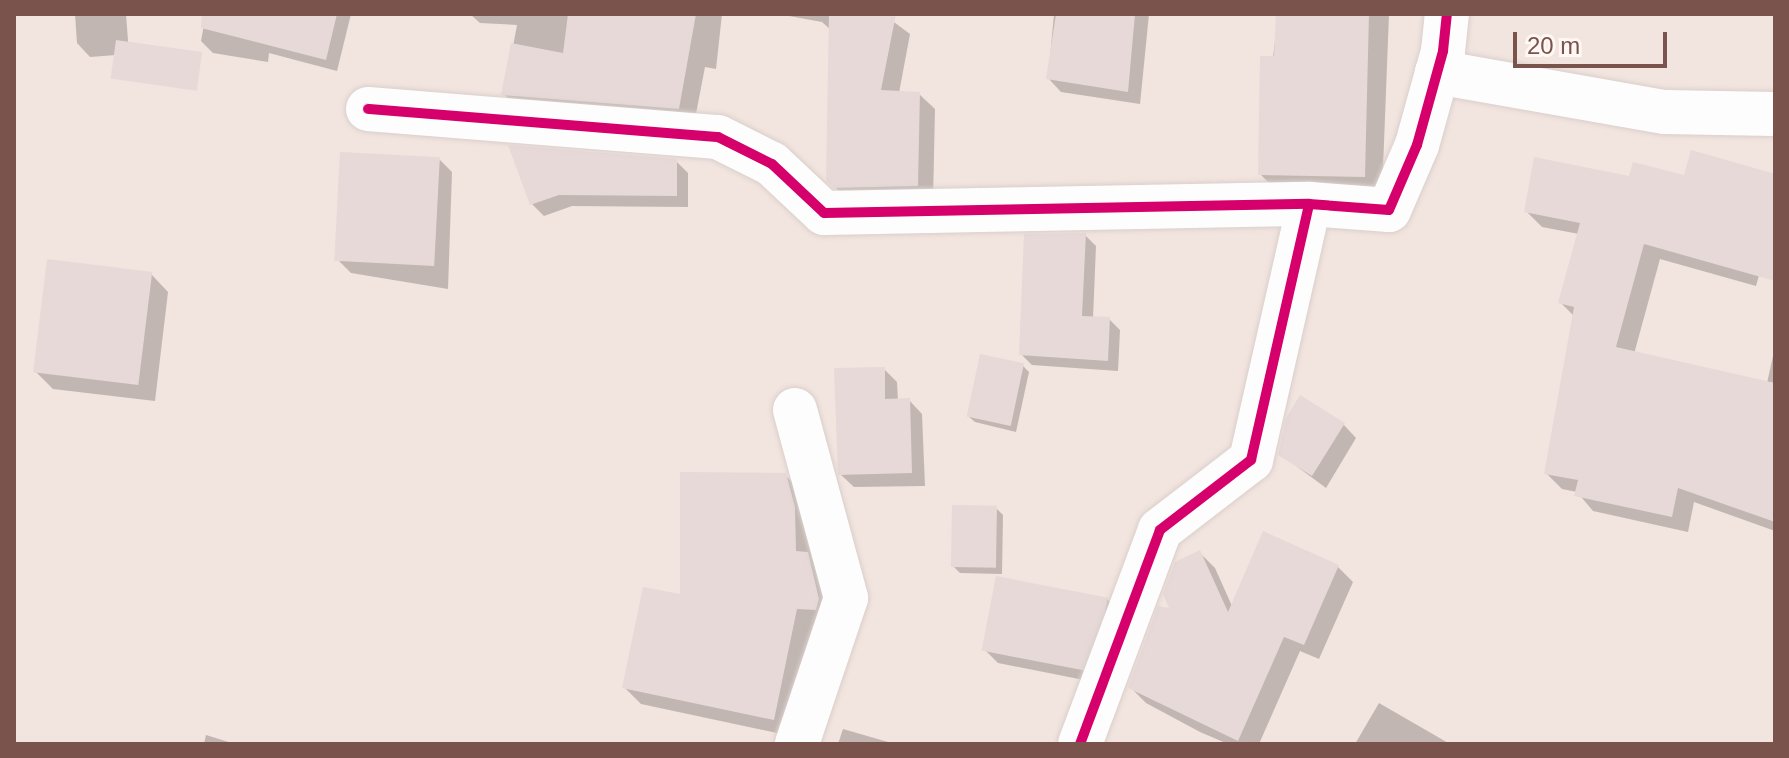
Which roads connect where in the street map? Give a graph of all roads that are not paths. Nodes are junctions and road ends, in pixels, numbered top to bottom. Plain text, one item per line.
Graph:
1 (1447, 14) edge
2 (1437, 72) junction
3 (368, 109) dead end
4 (1775, 114) edge
5 (1309, 204) junction
6 (795, 410) dead end
7 (797, 744) edge
8 (1080, 744) edge

1 - 2 street
2 - 4 street
2 - 5 street
3 - 5 street
5 - 8 street
6 - 7 street

